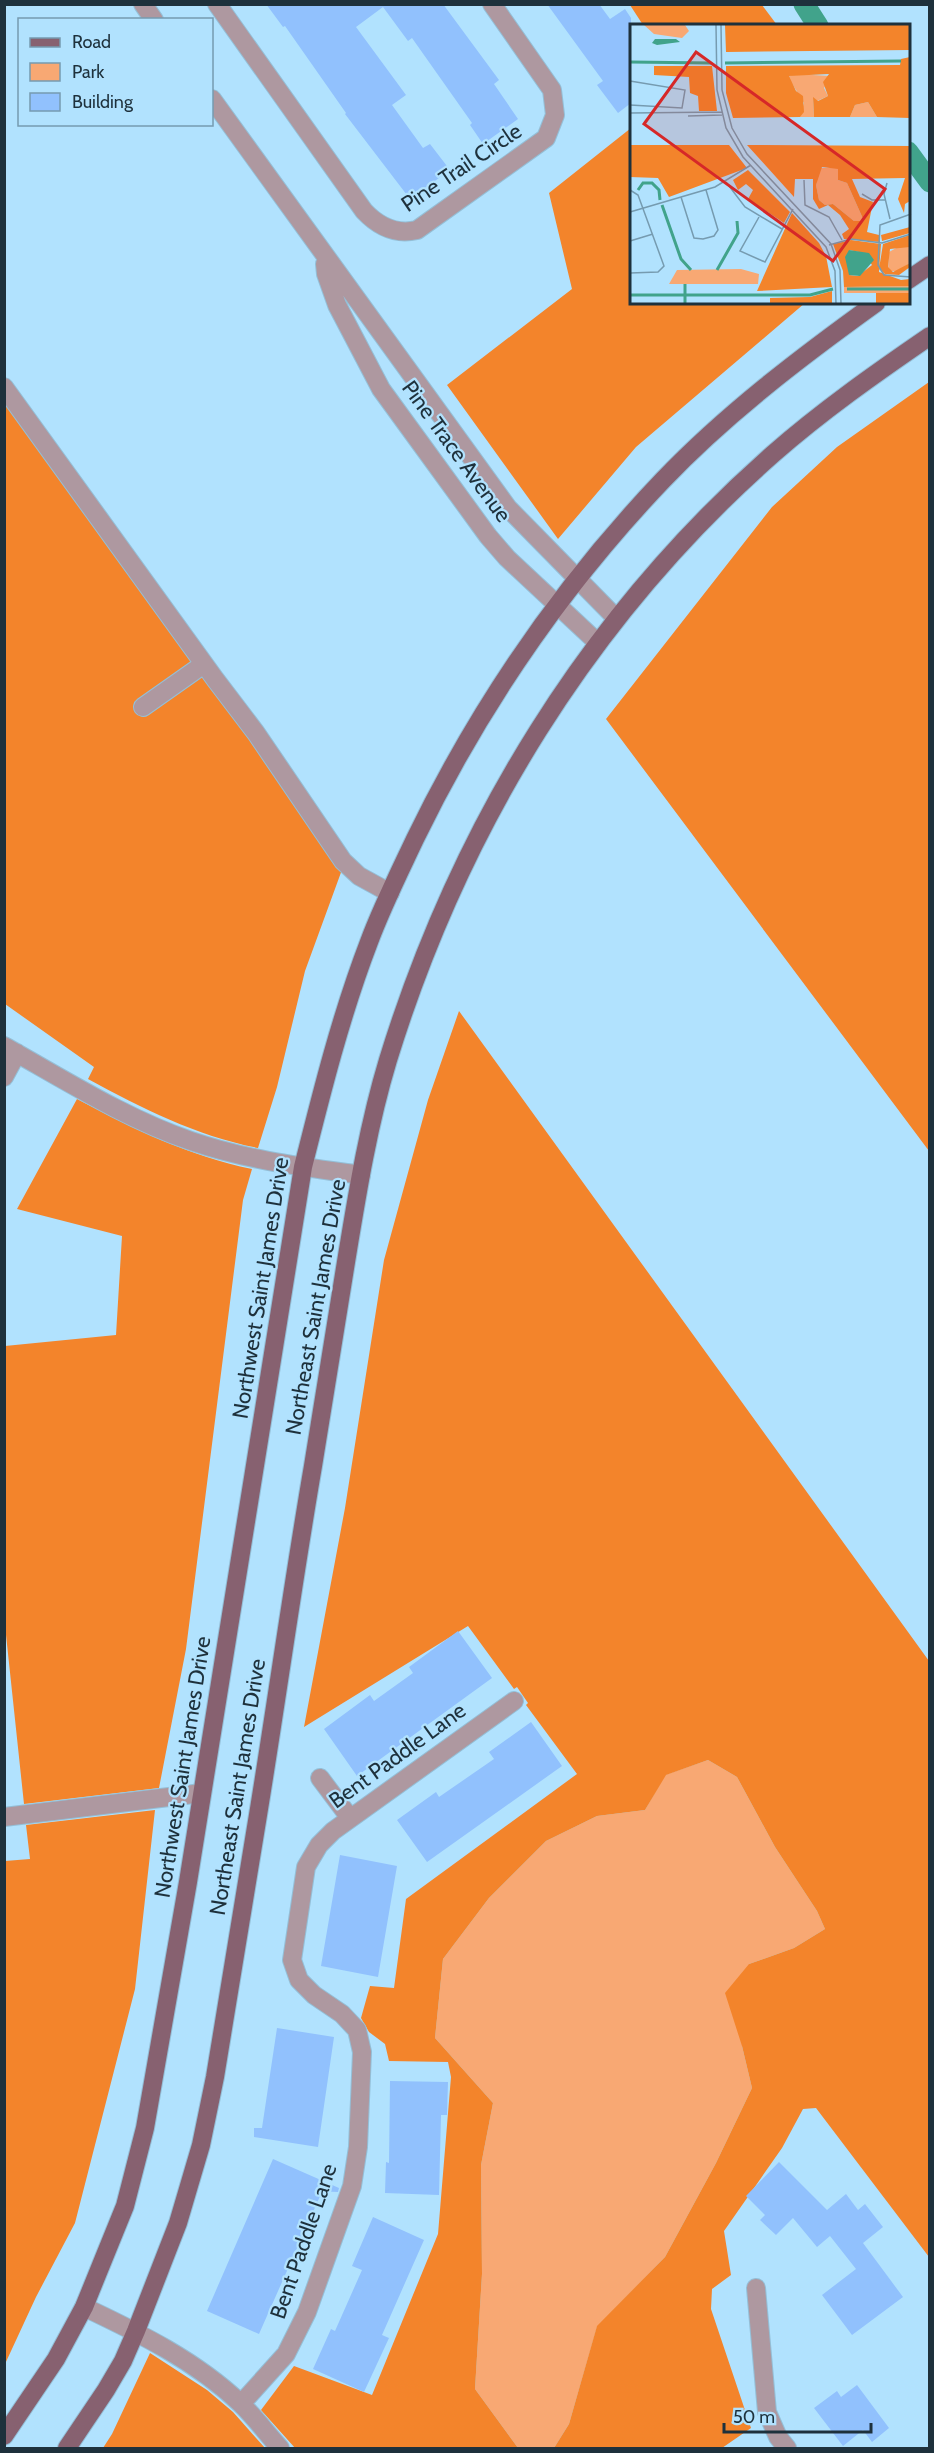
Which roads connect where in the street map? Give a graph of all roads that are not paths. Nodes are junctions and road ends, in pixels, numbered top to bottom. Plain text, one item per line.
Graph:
1 (143, 4) edge
2 (217, 4) edge
3 (492, 4) edge
4 (153, 18) edge
5 (213, 100) edge
6 (324, 256) junction
7 (930, 265) edge
8 (910, 279) edge
9 (875, 304) edge
10 (930, 336) edge
11 (4, 387) edge
12 (576, 579) junction
13 (557, 605) junction
14 (616, 618) junction
15 (598, 643) junction
16 (204, 664) junction
17 (143, 707) dead end
18 (390, 893) junction
19 (11, 1050) edge
20 (4, 1077) edge
21 (303, 1167) junction
22 (361, 1175) junction
23 (514, 1701) dead end
24 (320, 1778) dead end
25 (202, 1793) junction
26 (4, 1817) edge
27 (350, 1818) junction
28 (756, 2288) dead end
29 (84, 2307) junction
30 (136, 2331) junction
31 (241, 2404) junction
32 (4, 2436) edge
33 (67, 2448) edge
34 (280, 2448) edge
35 (787, 2448) edge

1 - 4 street
2 - 3 street, Pine Trail Circle
5 - 6 street, Pine Trace Avenue
6 - 12 street, Pine Trace Avenue
6 - 13 street, Pine Trace Avenue
7 - 8 main road
9 - 12 main road, Northwest Saint James Drive
10 - 14 main road, Northeast Saint James Drive
11 - 16 street
12 - 13 main road, Northwest Saint James Drive
12 - 14 street, Pine Trace Avenue
13 - 15 street, Pine Trace Avenue
13 - 18 main road, Northwest Saint James Drive
14 - 15 main road, Northeast Saint James Drive
15 - 22 main road, Northeast Saint James Drive
16 - 17 street
16 - 18 street
18 - 21 main road, Northwest Saint James Drive
19 - 20 street
19 - 21 street
21 - 22 street
21 - 25 main road, Northwest Saint James Drive
22 - 30 main road, Northeast Saint James Drive
23 - 27 street, Bent Paddle Lane
24 - 27 street
25 - 26 street
25 - 29 main road, Northwest Saint James Drive
27 - 31 street, Bent Paddle Lane
28 - 35 street
29 - 30 street
29 - 32 main road, Northwest Saint James Drive
30 - 31 street
30 - 33 main road, Northeast Saint James Drive
31 - 34 street

